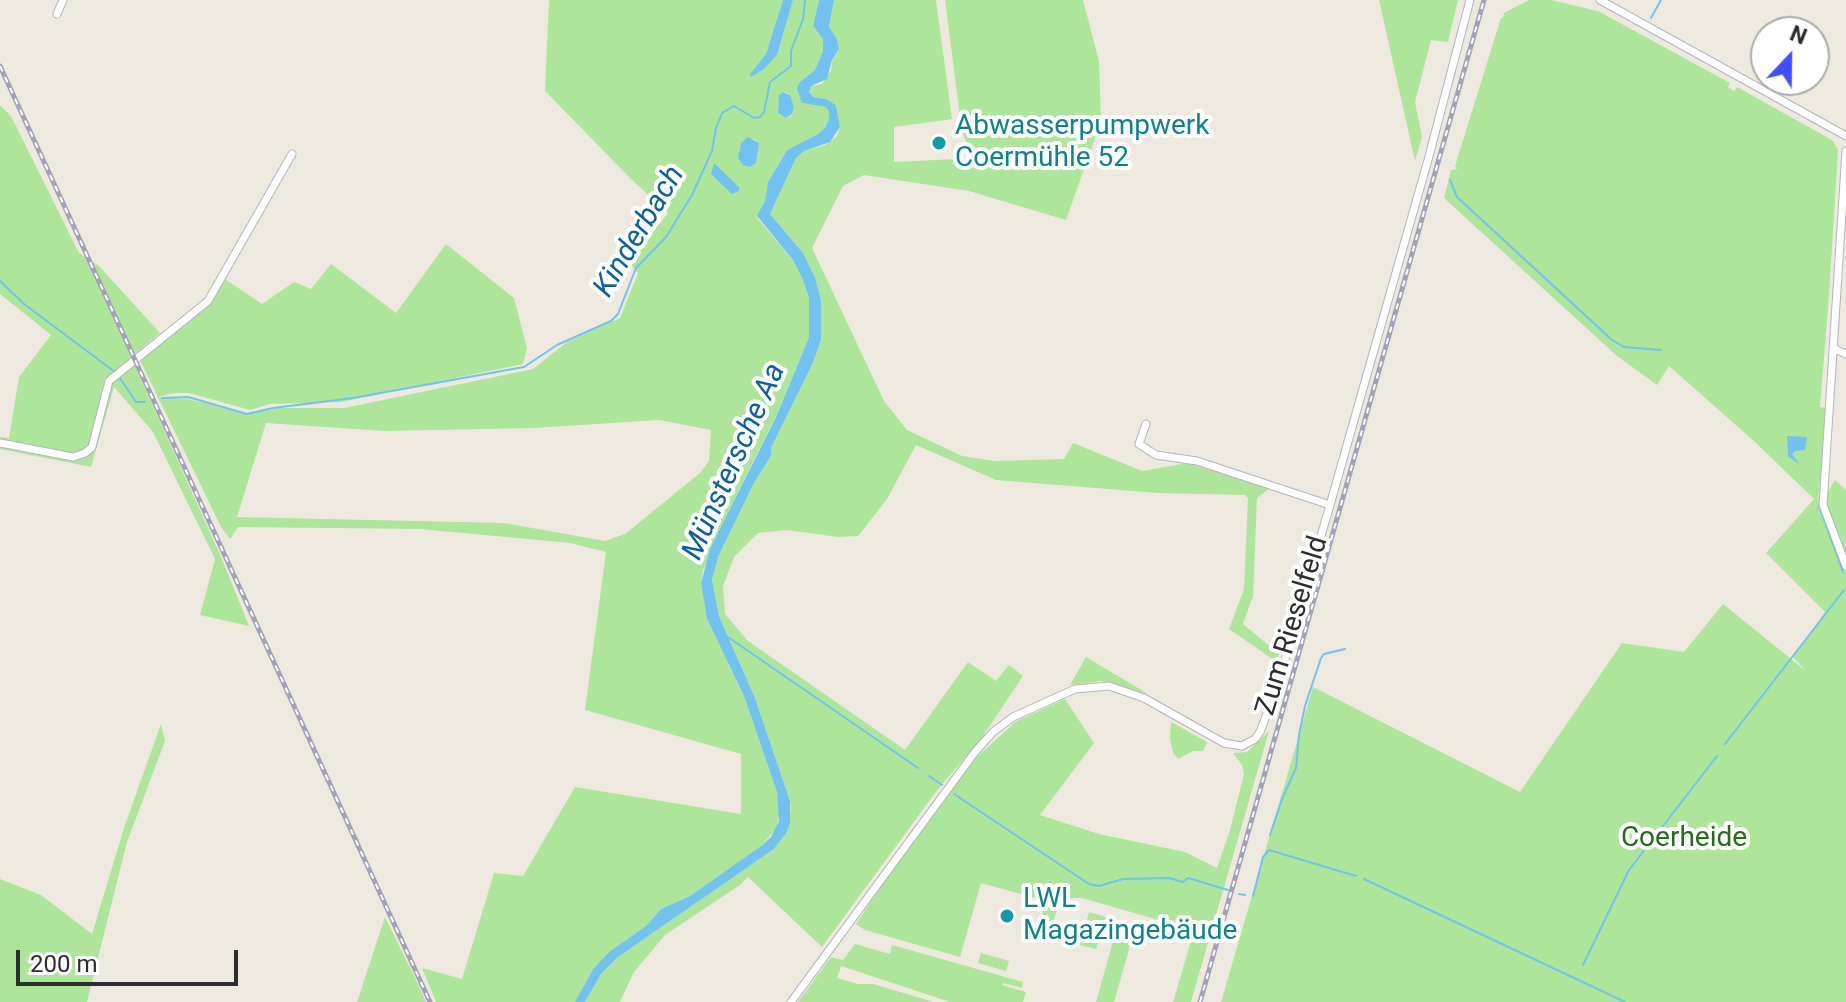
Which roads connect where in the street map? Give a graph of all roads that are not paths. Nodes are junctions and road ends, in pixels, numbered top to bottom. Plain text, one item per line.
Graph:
1 (63, 0) edge
2 (1470, 0) edge
3 (1600, 0) edge
4 (57, 14) dead end
5 (1846, 136) edge
6 (1846, 151) edge
7 (292, 154) dead end
8 (1835, 349) junction
9 (1846, 354) edge
10 (1146, 424) dead end
11 (0, 443) edge
12 (1330, 505) junction
13 (1846, 566) edge
14 (791, 1002) edge

1 - 4 street
2 - 12 street, Zum Rieselfeld
3 - 5 street
6 - 8 street
7 - 11 street
8 - 9 street
8 - 13 street
10 - 12 street
12 - 14 street, Zum Rieselfeld

